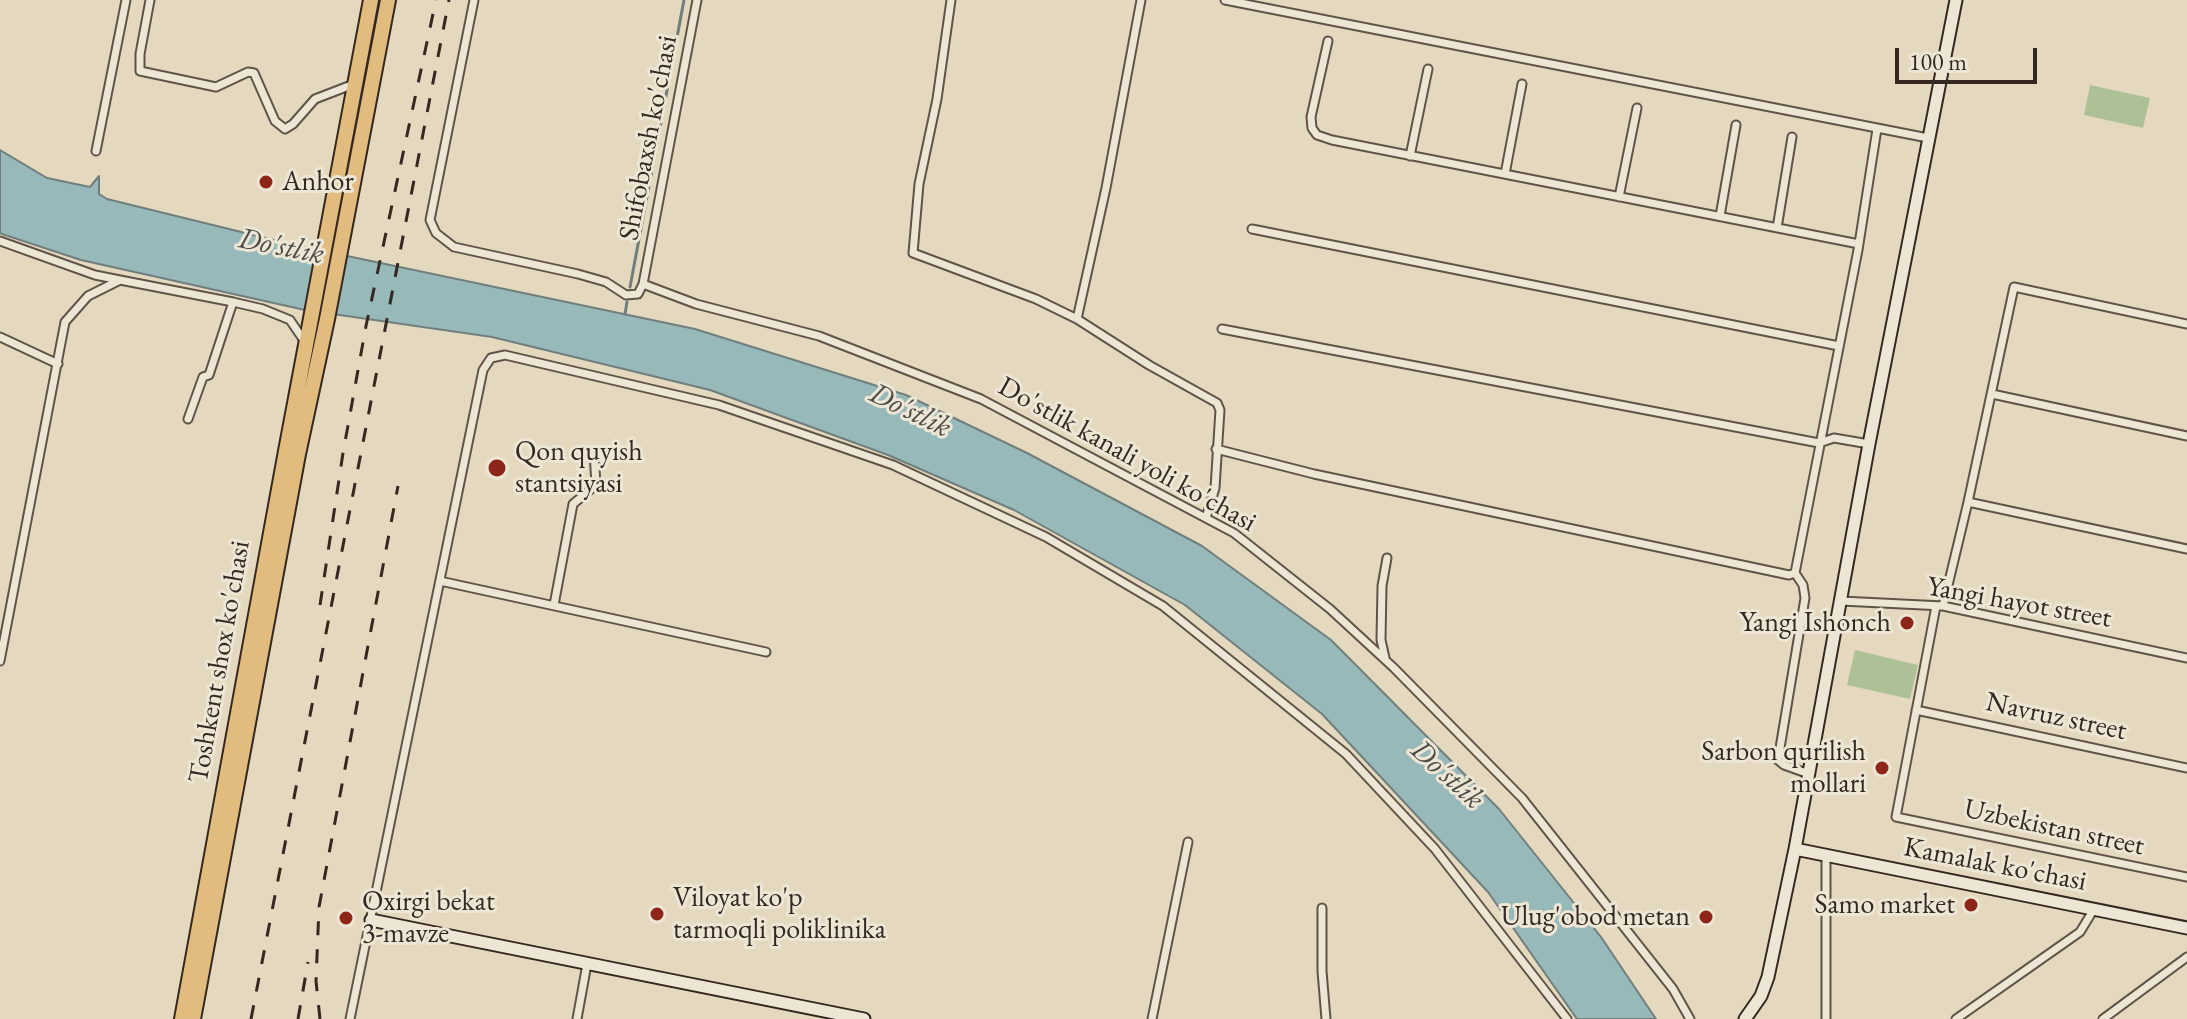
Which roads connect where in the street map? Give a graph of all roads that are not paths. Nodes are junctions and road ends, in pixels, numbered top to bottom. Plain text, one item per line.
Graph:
1 (126, 0) edge
2 (150, 0) edge
3 (371, 0) edge
4 (388, 0) edge
5 (474, 0) edge
6 (697, 0) edge
7 (951, 0) edge
8 (1141, 0) edge
9 (1225, 0) edge
10 (1956, 0) edge
11 (1328, 41) dead end
12 (1428, 69) dead end
13 (354, 84) junction
14 (1522, 84) dead end
15 (1637, 108) dead end
16 (1736, 125) dead end
17 (1877, 129) junction
18 (1792, 137) dead end
19 (1928, 138) junction
20 (96, 151) dead end
21 (1410, 156) junction
22 (1505, 174) junction
23 (1619, 197) junction
24 (1720, 216) junction
25 (1777, 228) junction
26 (1252, 229) dead end
27 (336, 237) junction
28 (0, 241) edge
29 (1859, 244) junction
30 (120, 280) junction
31 (643, 284) junction
32 (233, 302) junction
33 (1077, 319) junction
34 (2187, 324) edge
35 (1222, 329) dead end
36 (0, 337) edge
37 (306, 343) junction
38 (1839, 346) junction
39 (58, 364) junction
40 (1992, 394) junction
41 (188, 419) dead end
42 (2187, 436) edge
43 (1819, 443) junction
44 (1869, 444) junction
45 (1216, 449) junction
46 (594, 451) dead end
47 (1968, 502) junction
48 (1206, 518) junction
49 (2187, 549) edge
50 (1387, 558) dead end
51 (1795, 573) junction
52 (440, 581) junction
53 (1841, 601) junction
54 (554, 605) junction
55 (1939, 606) junction
56 (766, 652) dead end
57 (2187, 658) edge
58 (1386, 660) junction
59 (0, 661) edge
60 (1916, 710) junction
61 (2187, 768) edge
62 (1809, 774) junction
63 (1188, 842) dead end
64 (1795, 849) junction
65 (1826, 856) junction
66 (2187, 877) edge
67 (1322, 908) dead end
68 (2094, 909) junction
69 (371, 920) junction
70 (2187, 928) edge
71 (2187, 957) edge
72 (587, 964) junction
73 (182, 1019) edge
74 (193, 1019) edge
75 (350, 1019) edge
76 (577, 1019) edge
77 (864, 1019) edge
78 (1152, 1019) edge
79 (1326, 1019) edge
80 (1567, 1019) edge
81 (1690, 1019) edge
82 (1745, 1019) edge
83 (1826, 1019) edge
84 (1956, 1019) edge
85 (2103, 1019) edge

1 - 20 street
2 - 13 street
3 - 13 highway
4 - 27 highway
5 - 31 street
6 - 31 street, Shifobaxsh ko'chasi
7 - 33 street
8 - 33 street
9 - 17 street
10 - 19 main road
11 - 21 street
12 - 21 street
13 - 27 highway
14 - 22 street
15 - 23 street
16 - 24 street
17 - 19 street
17 - 29 street
18 - 25 street
19 - 44 main road
21 - 22 street
22 - 23 street
23 - 24 street
24 - 25 street
25 - 29 street
26 - 38 street
27 - 37 highway, Toshkent shox ko'chasi
27 - 74 highway, Toshkent shox ko'chasi
28 - 30 street
29 - 38 street
30 - 32 street
30 - 39 street
31 - 48 street, Do'stlik kanali yoli ko'chasi
32 - 37 street
32 - 41 street
33 - 45 street
34 - 40 street
35 - 43 street
36 - 39 street
37 - 73 highway, Toshkent shox ko'chasi
38 - 43 street
39 - 59 street
40 - 42 street
40 - 47 street
43 - 44 street
43 - 51 street
44 - 53 main road
45 - 48 street
45 - 51 street
46 - 54 street
47 - 49 street
47 - 55 street
48 - 58 street, Do'stlik kanali yoli ko'chasi
50 - 58 street
51 - 62 street
52 - 54 street
52 - 69 street
52 - 80 street
53 - 55 street, Yangi hayot street
53 - 62 main road
54 - 56 street
55 - 57 street, Yangi hayot street
55 - 60 street
58 - 81 street, Do'stlik kanali yoli ko'chasi
60 - 61 street, Navruz street
60 - 66 street, Uzbekistan street
62 - 64 main road
63 - 78 street
64 - 65 main road, Kamalak ko'chasi
64 - 82 main road
65 - 68 main road, Kamalak ko'chasi
65 - 83 street
67 - 79 street
68 - 70 main road, Kamalak ko'chasi
68 - 84 street
69 - 72 main road
69 - 75 street
71 - 85 street
72 - 76 street
72 - 77 main road

